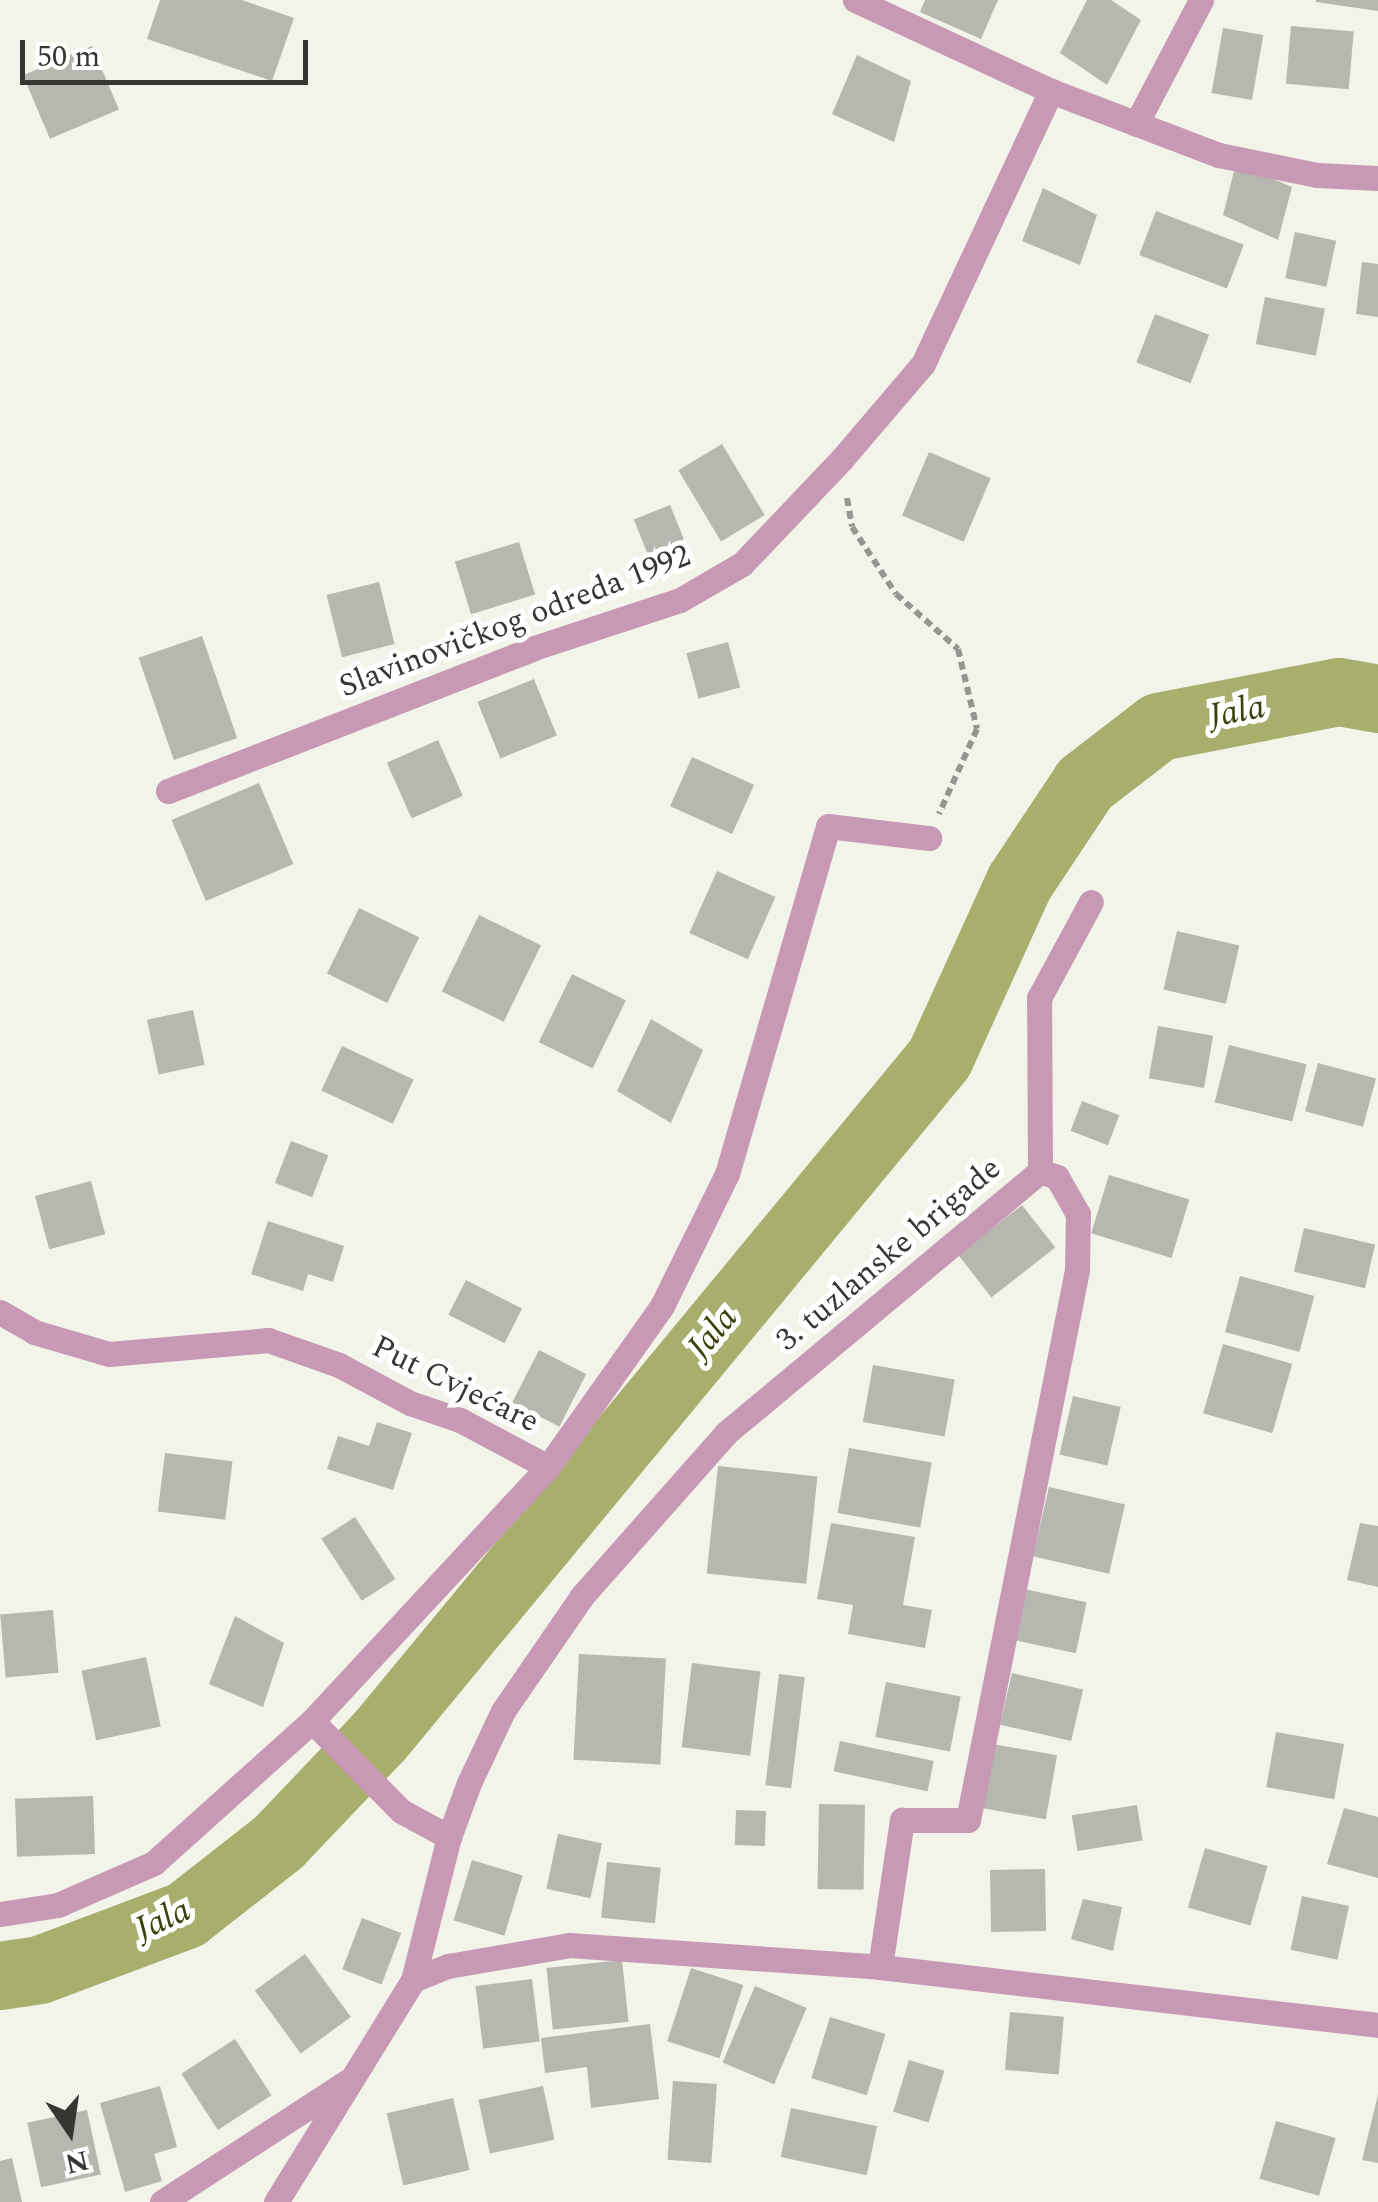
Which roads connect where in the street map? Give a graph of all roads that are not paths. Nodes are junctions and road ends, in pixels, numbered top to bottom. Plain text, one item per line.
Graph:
1 (855, 0) edge
2 (1201, 0) edge
3 (1050, 91) junction
4 (1136, 124) junction
5 (1378, 178) edge
6 (168, 791) dead end
7 (928, 838) road end
8 (1090, 902) dead end
9 (1040, 1170) junction
10 (0, 1312) edge
11 (548, 1466) junction
12 (319, 1729) junction
13 (449, 1838) junction
14 (0, 1914) edge
15 (880, 1966) junction
16 (413, 1980) junction
17 (1378, 2026) edge
18 (356, 2076) junction
19 (162, 2202) edge
20 (276, 2202) edge

1 - 3 street
2 - 4 street
3 - 4 street
3 - 6 street, Slavinovičkog odreda 1992
4 - 5 street
7 - 11 street
8 - 9 street
9 - 13 street, 3. tuzlanske brigade
9 - 15 street, 3. tuzlanske brigade
10 - 11 street, Put Cvjećare
11 - 12 street, Put Cvjećare
12 - 13 street
12 - 14 street, Put Cvjećare
13 - 16 street, 3. tuzlanske brigade
15 - 16 street
15 - 17 street
16 - 18 street, 3. tuzlanske brigade
18 - 19 street
18 - 20 street, 3. tuzlanske brigade

